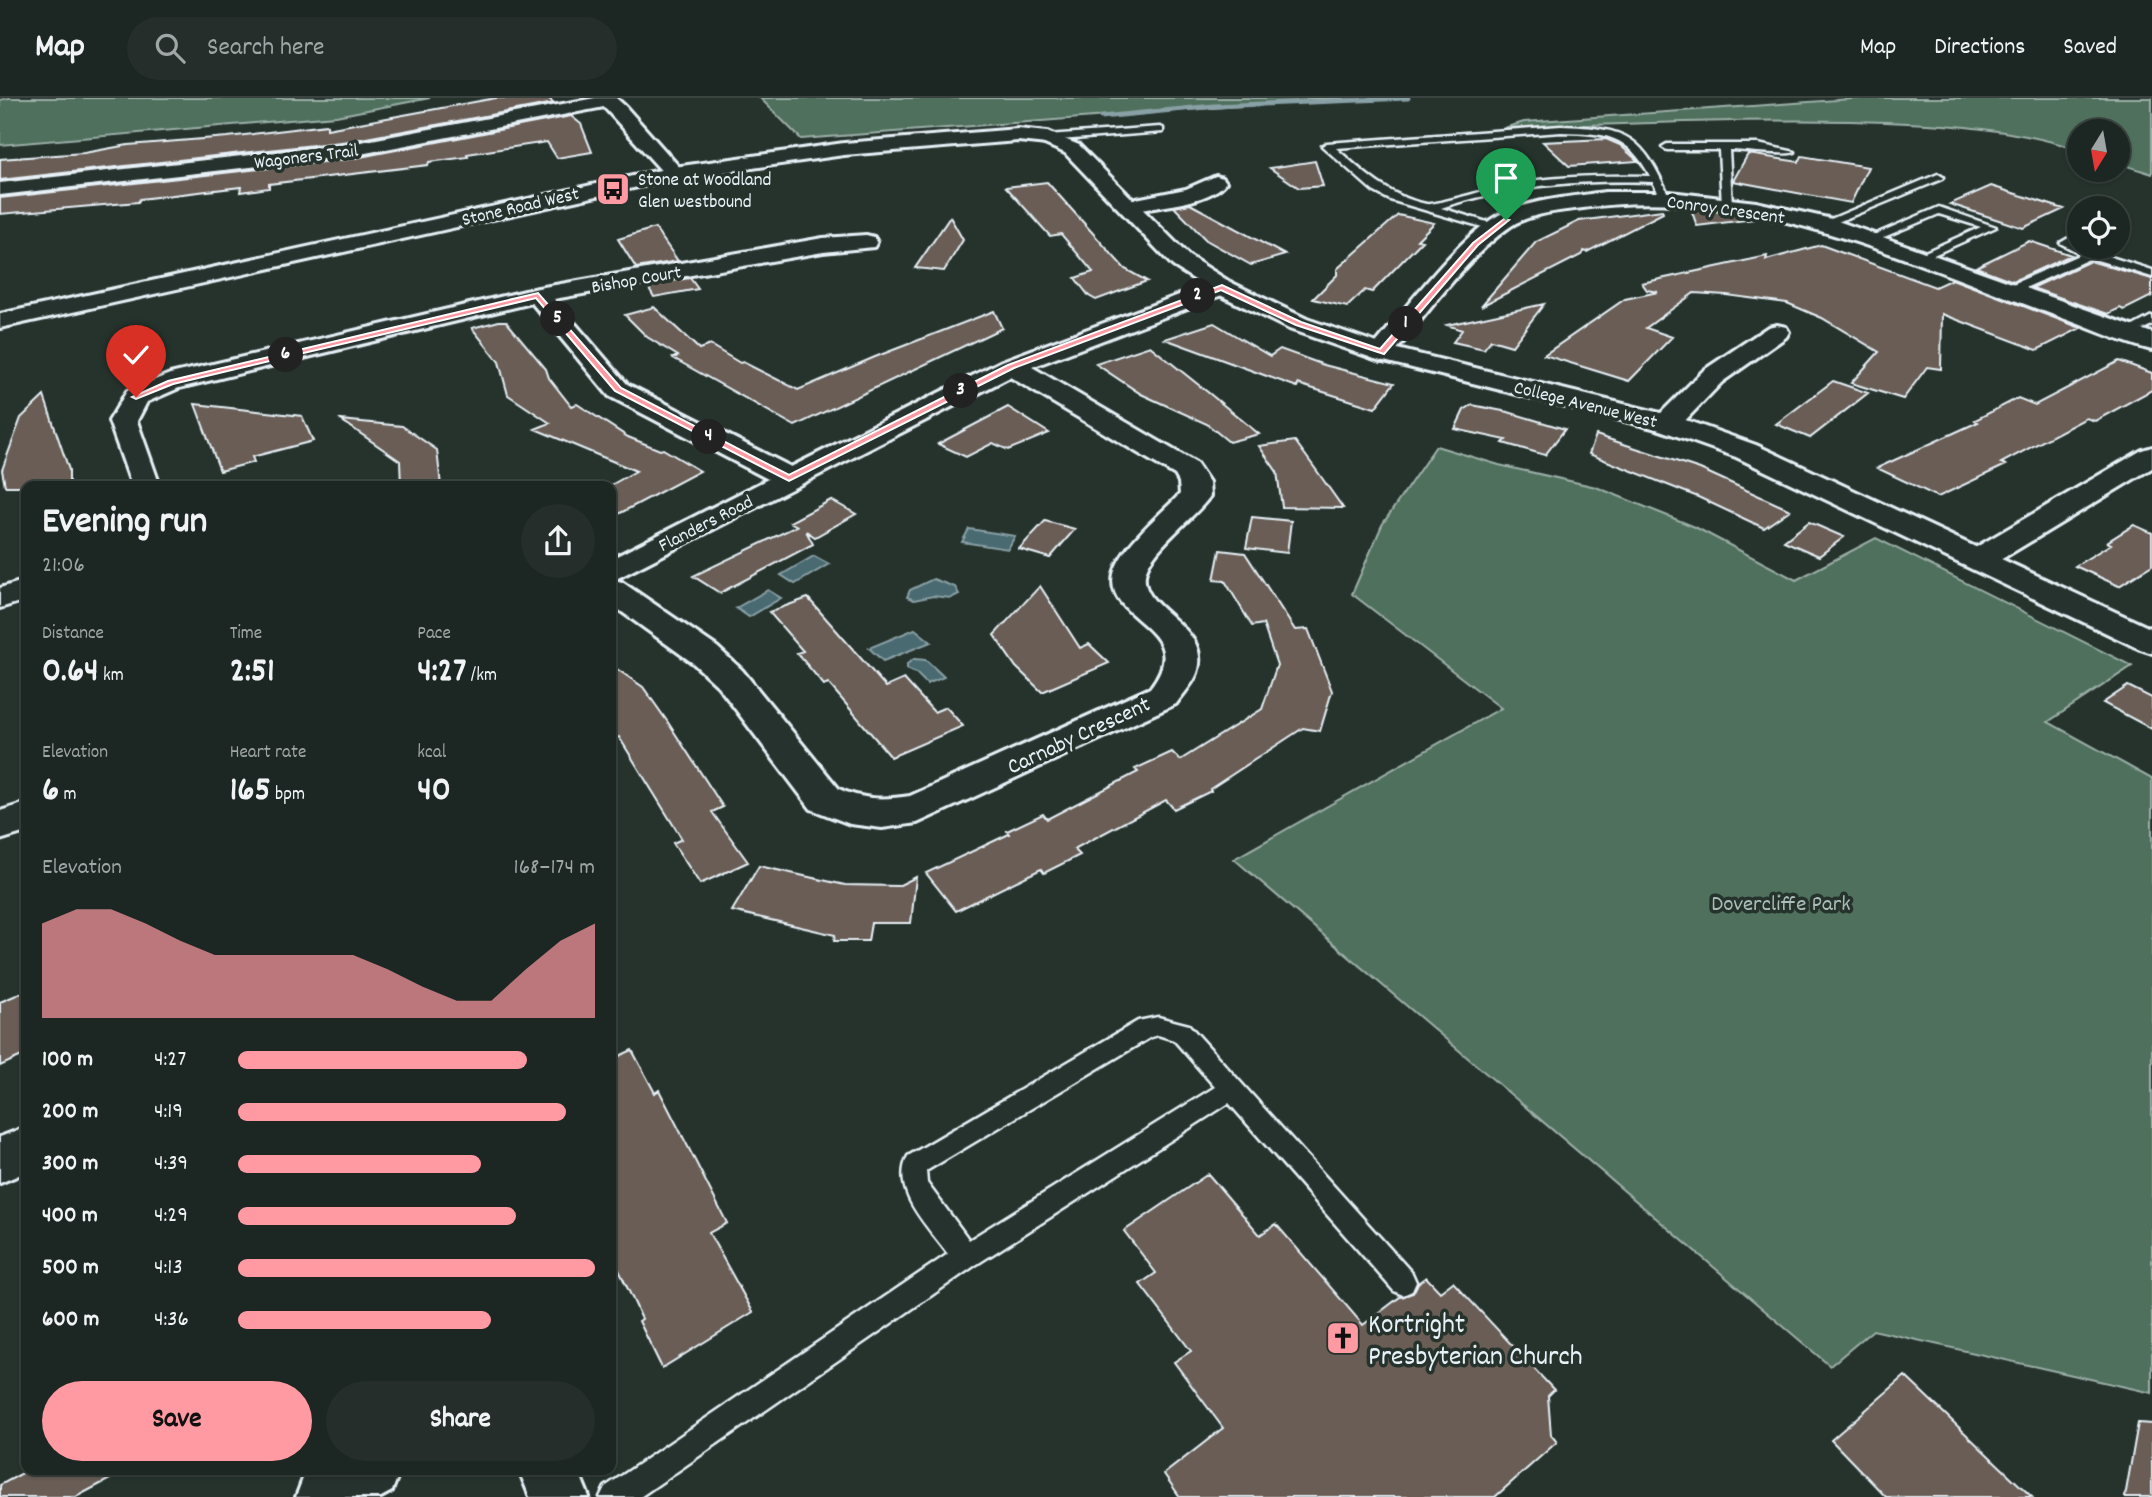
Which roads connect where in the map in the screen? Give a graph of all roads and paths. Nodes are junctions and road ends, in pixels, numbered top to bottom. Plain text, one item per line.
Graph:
1 (606, 100) edge
2 (1160, 130) dead end
3 (1047, 138) junction
4 (1667, 147) dead end
5 (1724, 147) junction
6 (1790, 152) dead end
7 (674, 173) junction
8 (1938, 177) dead end
9 (1216, 183) dead end
10 (1661, 188) junction
11 (0, 189) edge
12 (1727, 205) junction
13 (1128, 206) junction
14 (1429, 209) junction
15 (1824, 224) junction
16 (1496, 228) junction
17 (1868, 240) junction
18 (866, 242) dead end
19 (1920, 258) junction
20 (2079, 259) edge
21 (2106, 259) edge
22 (2152, 274) edge
23 (1222, 287) junction
24 (2010, 290) junction
25 (538, 295) junction
26 (2152, 320) edge
27 (0, 321) edge
28 (1777, 332) dead end
29 (2128, 332) junction
30 (2152, 342) edge
31 (1381, 352) junction
32 (1011, 366) junction
33 (1667, 423) junction
34 (2152, 456) edge
35 (789, 478) junction
36 (144, 481) edge
37 (1979, 559) junction
38 (616, 568) edge
39 (21, 592) edge
40 (616, 593) edge
41 (0, 598) edge
42 (2152, 642) edge
43 (21, 819) edge
44 (0, 826) edge
45 (1231, 1089) junction
46 (21, 1151) edge
47 (0, 1161) edge
48 (965, 1257) junction
49 (1403, 1282) dead end
50 (362, 1475) edge
51 (550, 1475) edge
52 (325, 1497) edge
53 (560, 1497) edge
54 (615, 1497) edge

1 - 7 street
1 - 11 street, Wagoners Trail
2 - 3 lane
3 - 7 street, Stone Road West
3 - 13 street, College Avenue West
4 - 5 lane
5 - 6 lane
5 - 12 lane
7 - 27 street, Stone Road West
8 - 15 lane
9 - 13 street
10 - 12 street, Conroy Crescent
10 - 14 lane
10 - 14 lane
10 - 16 street, Conroy Crescent
12 - 15 street, Conroy Crescent
13 - 23 street, College Avenue West
14 - 16 lane
15 - 17 street, Conroy Crescent
16 - 31 street, Conroy Crescent
17 - 19 street, Conroy Crescent
17 - 19 lane
18 - 25 street, Bishop Court
19 - 24 street, Conroy Crescent
20 - 24 lane
21 - 22 lane
23 - 31 street, College Avenue West
23 - 32 street, Flanders Road
24 - 29 street, Conroy Crescent
25 - 35 street
25 - 36 street, Bishop Court
26 - 29 lane
28 - 33 street
29 - 30 street, Conroy Crescent
31 - 33 street, College Avenue West
32 - 35 street, Flanders Road
32 - 40 street, Carnaby Crescent
33 - 37 street, College Avenue West
34 - 37 street
35 - 38 street, Flanders Road
37 - 42 street, College Avenue West
39 - 41 street
43 - 44 street
45 - 48 lane
45 - 48 lane
45 - 49 lane
46 - 47 street
48 - 54 lane
50 - 52 street
51 - 53 street

